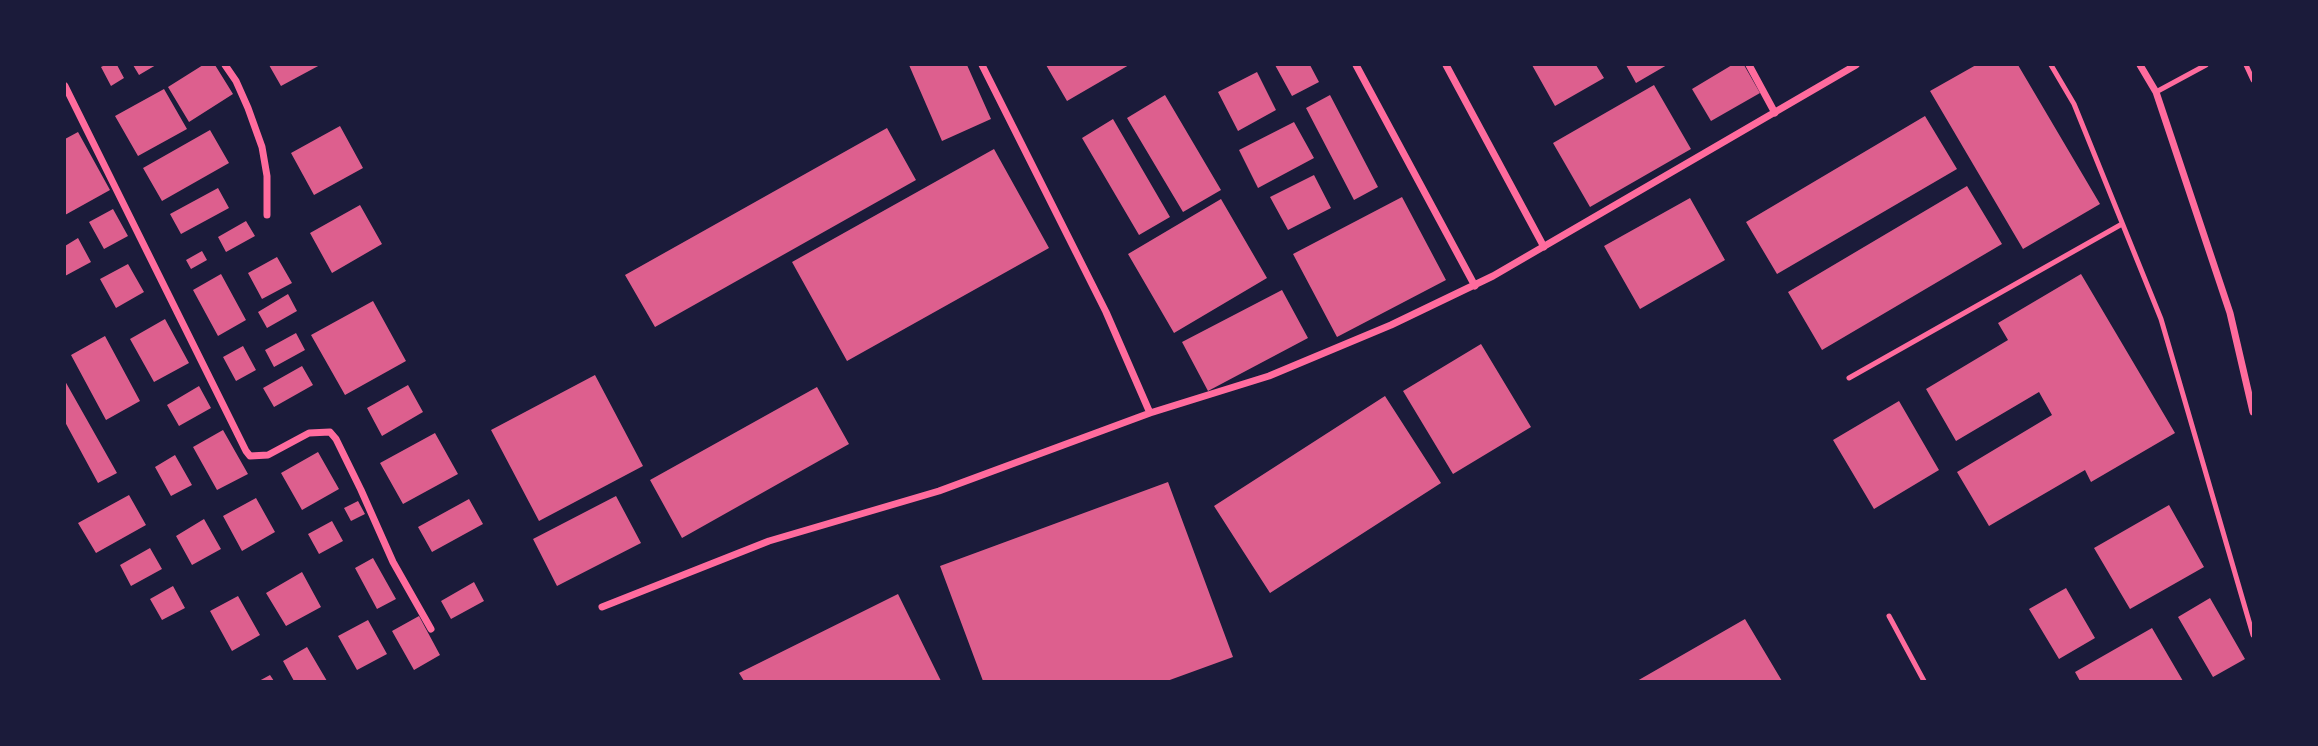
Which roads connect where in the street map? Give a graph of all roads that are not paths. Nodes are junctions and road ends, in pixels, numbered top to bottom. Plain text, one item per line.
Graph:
1 (225, 65) edge
2 (982, 65) edge
3 (1356, 65) edge
4 (1446, 65) edge
5 (1749, 65) edge
6 (1856, 65) edge
7 (2051, 65) edge
8 (2140, 65) edge
9 (2206, 65) edge
10 (2246, 65) edge
11 (2253, 80) edge
12 (65, 86) edge
13 (2156, 92) junction
14 (1775, 113) junction
15 (267, 215) dead end
16 (2122, 224) junction
17 (1544, 247) junction
18 (1475, 286) junction
19 (1849, 378) dead end
20 (2253, 412) edge
21 (1150, 413) junction
22 (602, 607) dead end
23 (1889, 616) dead end
24 (431, 629) dead end
25 (2253, 635) edge
26 (1924, 681) edge

1 - 15 street
2 - 21 street
3 - 18 street
4 - 17 street
5 - 14 street
6 - 14 street
7 - 16 lane
8 - 13 street
9 - 13 lane
10 - 11 lane
12 - 24 street
13 - 20 street
14 - 17 street
16 - 19 lane
16 - 25 lane
17 - 18 street
18 - 21 street
21 - 22 street
23 - 26 lane

